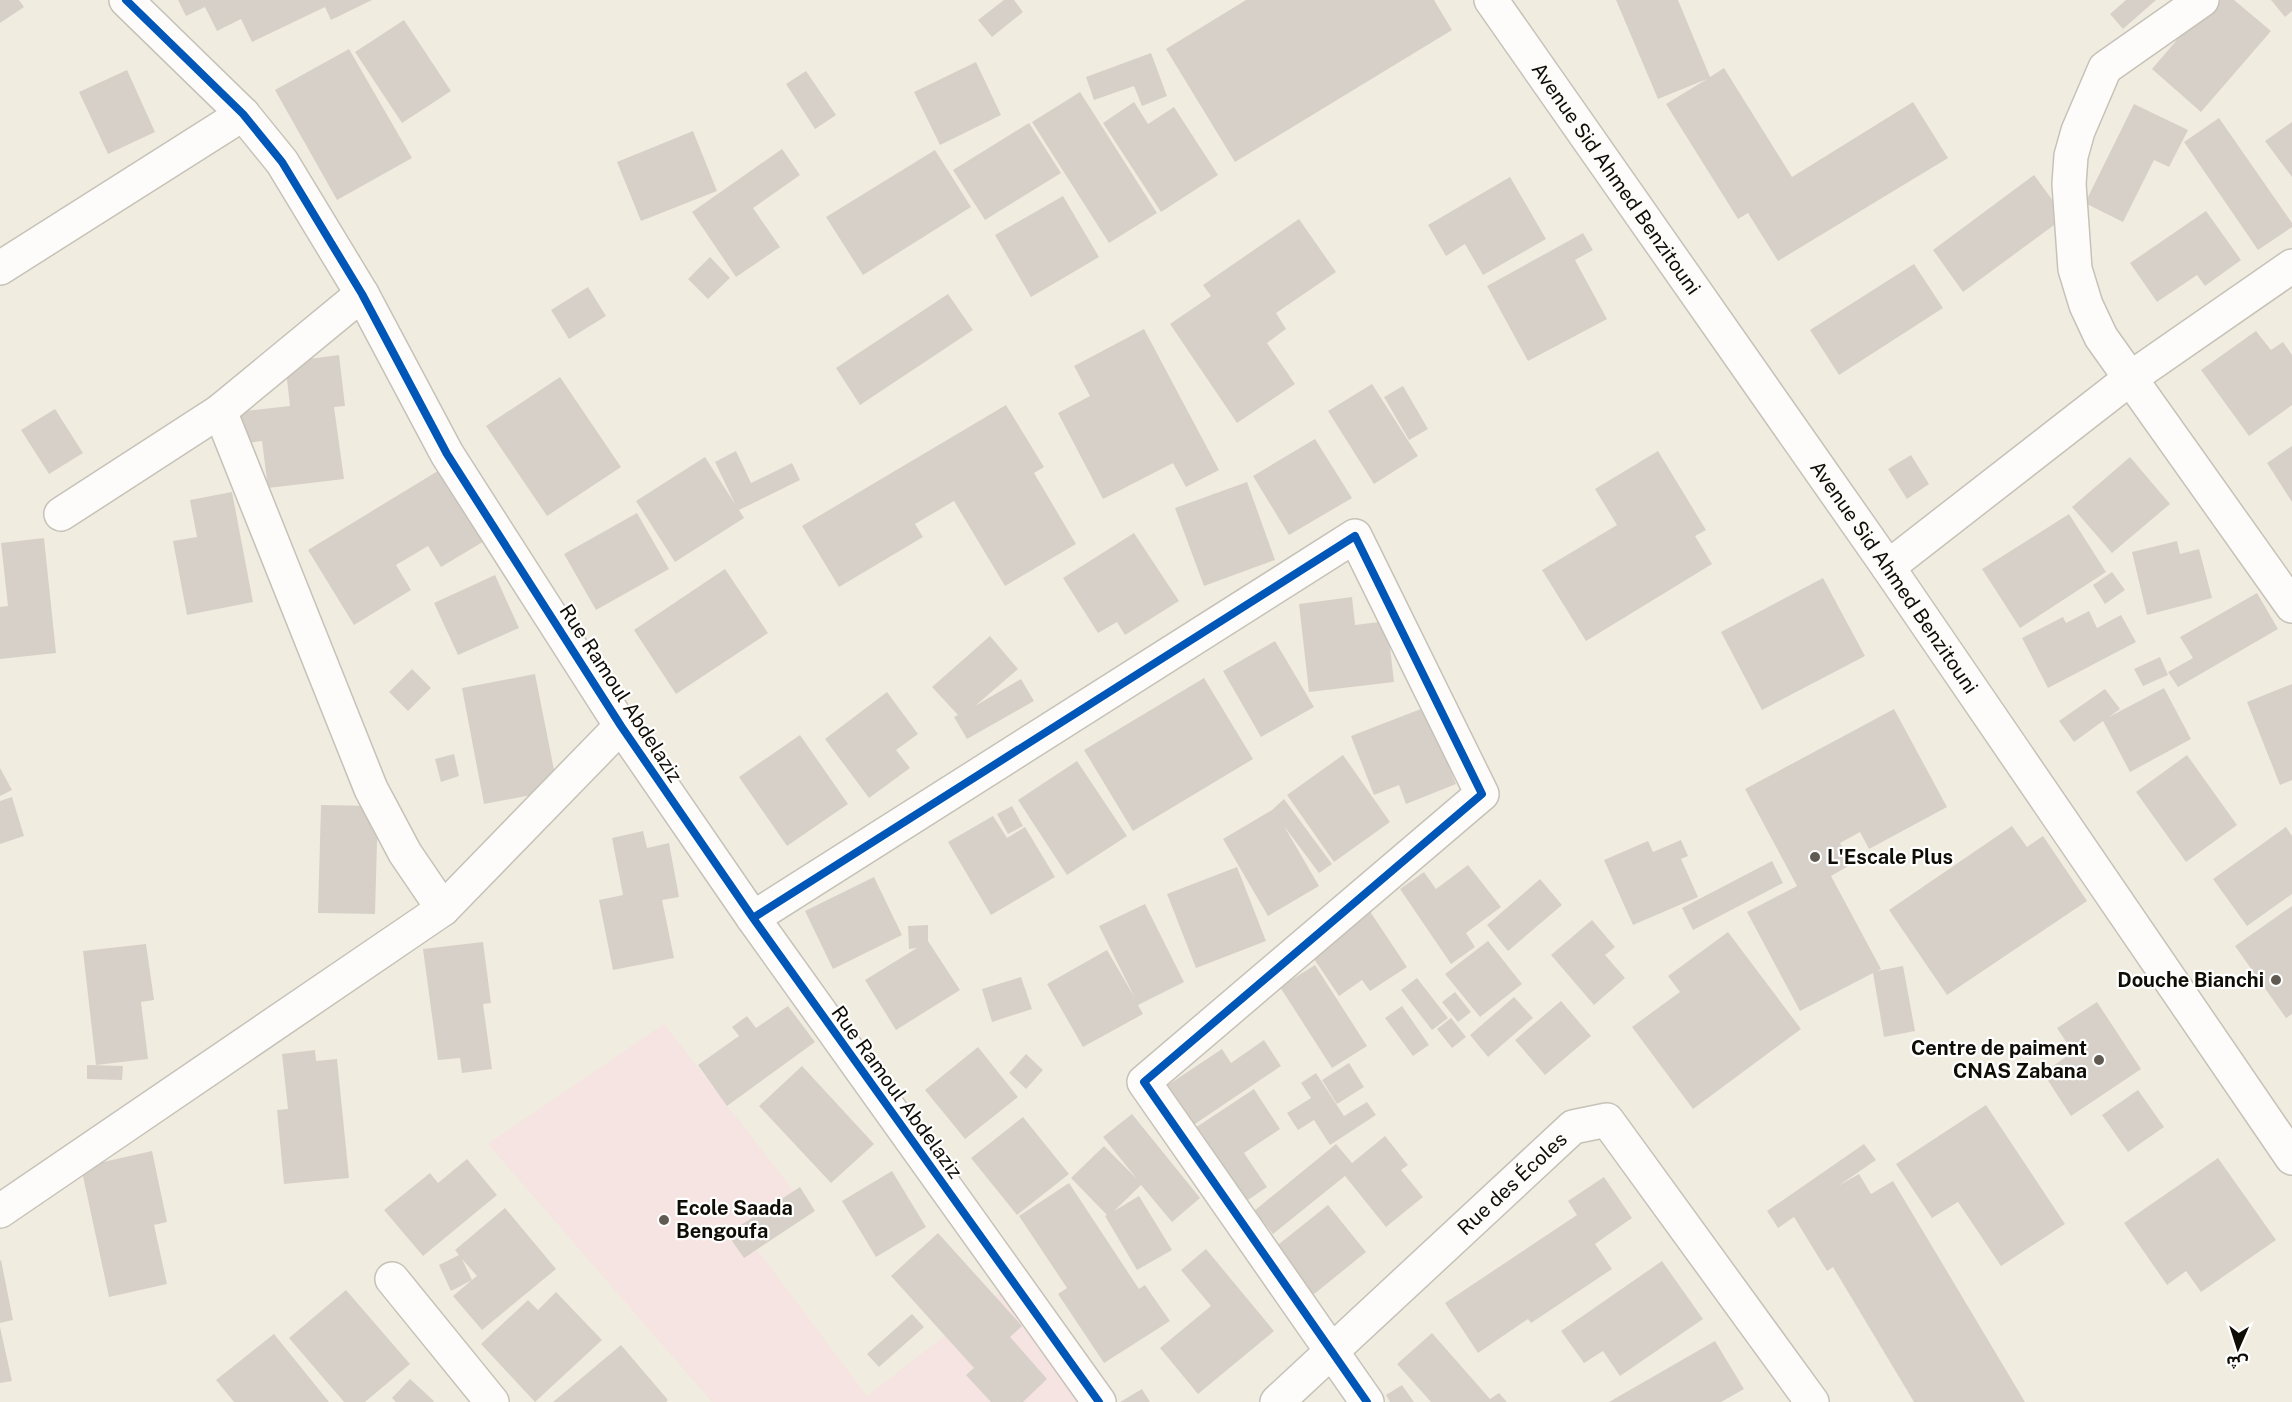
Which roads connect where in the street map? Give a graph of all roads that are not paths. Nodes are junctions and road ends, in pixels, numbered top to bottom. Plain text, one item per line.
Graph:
1 (126, 0) edge
2 (1491, 0) edge
3 (2202, 0) edge
4 (243, 114) junction
5 (2292, 266) edge
6 (0, 268) edge
7 (362, 294) junction
8 (2132, 377) junction
9 (220, 411) junction
10 (61, 514) dead end
11 (1888, 567) junction
12 (2292, 606) edge
13 (621, 726) junction
14 (443, 909) junction
15 (753, 918) junction
16 (2292, 1158) edge
17 (0, 1211) edge
18 (392, 1279) dead end
19 (1331, 1351) junction
20 (492, 1402) edge
21 (1099, 1402) edge
22 (1277, 1402) edge
23 (1367, 1402) edge
24 (1812, 1402) edge

1 - 4 street, Rue Ramoul Abdelaziz
2 - 11 street, Avenue Sid Ahmed Benzitouni
3 - 8 street
4 - 6 street
4 - 7 street, Rue Ramoul Abdelaziz
5 - 8 street
7 - 9 street
7 - 13 street, Rue Ramoul Abdelaziz
8 - 11 street
8 - 12 street
9 - 10 street
9 - 14 street
11 - 16 street, Avenue Sid Ahmed Benzitouni
13 - 14 street
13 - 15 street, Rue Ramoul Abdelaziz
14 - 17 street
15 - 19 street
15 - 21 street, Rue Ramoul Abdelaziz
18 - 20 street
19 - 22 street, Rue des Écoles
19 - 23 street
19 - 24 street, Rue des Écoles

